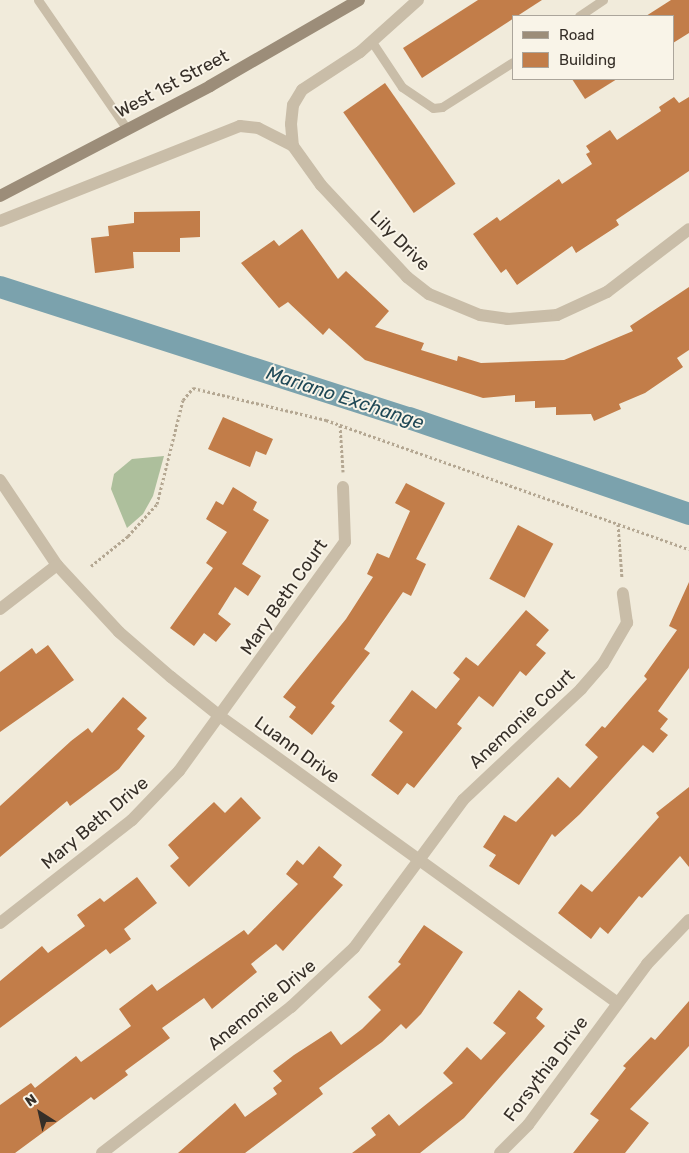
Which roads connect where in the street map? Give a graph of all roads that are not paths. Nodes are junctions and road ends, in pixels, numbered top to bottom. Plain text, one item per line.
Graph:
1 (38, 0) edge
2 (359, 0) edge
3 (418, 0) edge
4 (603, 0) edge
5 (580, 15) edge
6 (372, 42) junction
7 (512, 63) edge
8 (127, 129) junction
9 (293, 146) junction
10 (0, 196) edge
11 (0, 222) edge
12 (689, 229) edge
13 (0, 480) edge
14 (343, 487) road end
15 (57, 564) junction
16 (623, 593) road end
17 (0, 609) edge
18 (220, 717) junction
19 (418, 859) junction
20 (689, 920) edge
21 (0, 923) edge
22 (617, 1003) junction
23 (102, 1153) edge
24 (500, 1153) edge

1 - 8 lane
2 - 8 main road, West 1st Street
3 - 6 street
4 - 5 lane
6 - 7 lane
6 - 9 street
8 - 10 main road, West 1st Street
9 - 11 street
9 - 12 street, Lily Drive
13 - 15 street, Luann Drive
14 - 18 street, Mary Beth Court
15 - 17 street
15 - 18 street, Luann Drive
16 - 19 street, Anemonie Court
18 - 19 street, Luann Drive
18 - 21 street, Mary Beth Drive
19 - 22 street, Luann Drive
19 - 23 street, Anemonie Drive
20 - 22 street, Forsythia Drive
22 - 24 street, Forsythia Drive

